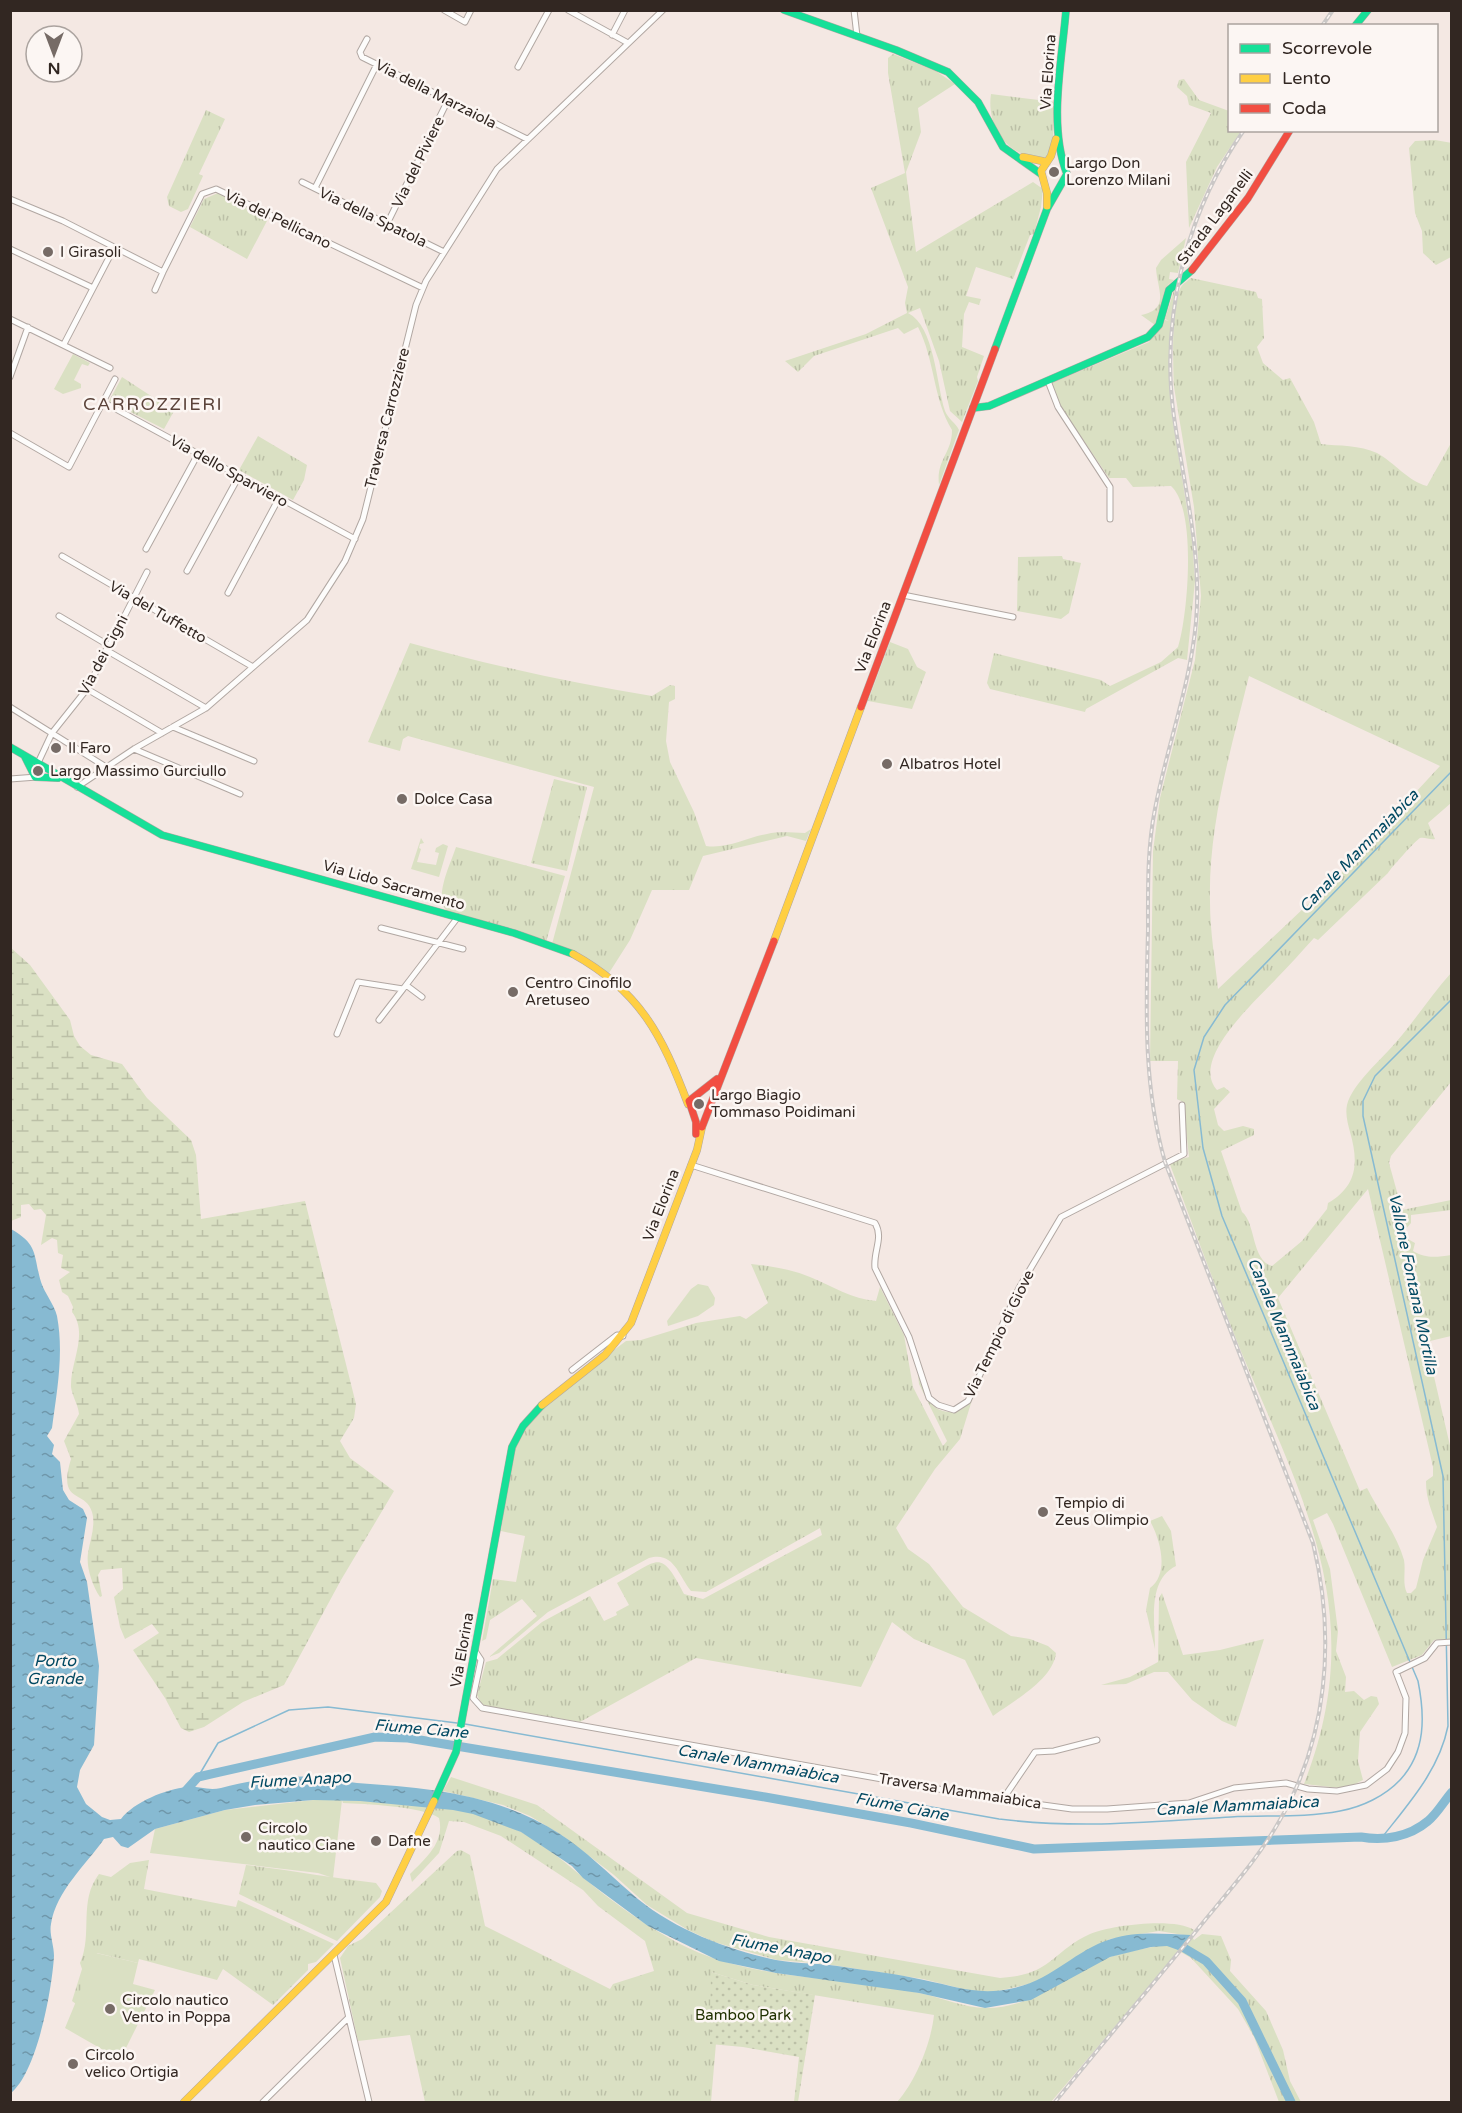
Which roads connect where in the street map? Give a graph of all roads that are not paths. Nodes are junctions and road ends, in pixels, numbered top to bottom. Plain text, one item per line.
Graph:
1 (444, 10) edge
2 (471, 10) edge
3 (549, 10) edge
4 (568, 10) edge
5 (625, 10) edge
6 (663, 10) edge
7 (784, 10) edge
8 (855, 10) edge
9 (1066, 10) edge
10 (1368, 10) edge
11 (1357, 24) edge
12 (612, 34) junction
13 (857, 36) junction
14 (367, 39) dead end
15 (628, 43) junction
16 (378, 64) junction
17 (518, 68) dead end
18 (448, 100) junction
19 (1289, 132) edge
20 (1057, 135) junction
21 (527, 139) junction
22 (1017, 156) junction
23 (1047, 161) junction
24 (1063, 163) junction
25 (1043, 177) junction
26 (302, 182) dead end
27 (1060, 184) junction
28 (315, 188) junction
29 (10, 199) edge
30 (1047, 209) junction
31 (387, 224) junction
32 (114, 248) junction
33 (10, 249) edge
34 (444, 252) junction
35 (163, 272) junction
36 (93, 288) junction
37 (423, 288) junction
38 (155, 290) dead end
39 (10, 319) edge
40 (28, 327) junction
41 (64, 344) junction
42 (110, 368) dead end
43 (10, 377) edge
44 (115, 379) dead end
45 (1048, 381) junction
46 (103, 402) junction
47 (973, 408) junction
48 (10, 433) edge
49 (198, 454) junction
50 (239, 476) junction
51 (279, 498) junction
52 (1110, 519) dead end
53 (355, 539) junction
54 (146, 549) dead end
55 (62, 556) dead end
56 (187, 571) dead end
57 (147, 572) dead end
58 (228, 593) dead end
59 (903, 595) junction
60 (134, 597) junction
61 (59, 616) dead end
62 (1013, 616) dead end
63 (107, 647) junction
64 (254, 667) junction
65 (87, 688) junction
66 (10, 708) edge
67 (206, 708) junction
68 (173, 727) junction
69 (52, 733) junction
70 (162, 733) junction
71 (10, 747) edge
72 (134, 749) junction
73 (254, 761) dead end
74 (106, 767) junction
75 (37, 770) junction
76 (10, 779) edge
77 (77, 787) junction
78 (240, 794) dead end
79 (458, 917) junction
80 (381, 928) dead end
81 (438, 942) junction
82 (463, 949) dead end
83 (404, 987) junction
84 (422, 997) dead end
85 (379, 1020) dead end
86 (337, 1034) dead end
87 (674, 1070) junction
88 (723, 1074) junction
89 (698, 1093) junction
90 (710, 1102) junction
91 (688, 1104) junction
92 (1182, 1105) dead end
93 (692, 1112) junction
94 (707, 1112) junction
95 (691, 1165) junction
96 (623, 1336) junction
97 (572, 1370) dead end
98 (1451, 1642) edge
99 (475, 1652) junction
100 (1097, 1740) dead end
101 (1003, 1799) junction
102 (334, 1954) junction
103 (348, 2018) junction
104 (184, 2103) edge
105 (263, 2103) edge
106 (369, 2103) edge

1 - 2 street
3 - 17 street
4 - 12 street
5 - 12 street
6 - 15 street, Traversa Carrozziere
7 - 13 main road
8 - 13 street
9 - 20 main road, Via Elorina
10 - 11 main road
12 - 15 street
13 - 22 main road
14 - 16 street, Via della Marzaiola
15 - 21 street, Traversa Carrozziere
16 - 18 street, Via della Marzaiola
16 - 28 street
18 - 21 street, Via della Marzaiola
18 - 31 street, Via del Piviere
19 - 45 main road, Strada Laganelli
20 - 23 main road
20 - 24 main road
21 - 34 street, Traversa Carrozziere
22 - 23 main road
22 - 25 main road
23 - 24 main road
23 - 25 main road
24 - 27 main road
25 - 27 main road
25 - 30 main road
26 - 28 street, Via della Spatola
27 - 30 main road, Via Elorina
28 - 31 street, Via della Spatola
29 - 32 street
30 - 47 main road, Via Elorina
31 - 34 street, Via della Spatola
32 - 35 street
32 - 36 street
33 - 36 street
34 - 37 street, Traversa Carrozziere
35 - 37 street, Via del Pellicano
35 - 38 street, Via del Pellicano
36 - 41 street
37 - 53 street, Traversa Carrozziere
39 - 40 street
40 - 41 street
40 - 43 street
41 - 42 street
44 - 46 street
45 - 47 main road, Strada Laganelli
45 - 52 street
46 - 48 street
46 - 49 street, Via dello Sparviero
47 - 59 main road, Via Elorina
49 - 50 street, Via dello Sparviero
49 - 54 street
50 - 51 street, Via dello Sparviero
50 - 56 street
51 - 53 street, Via dello Sparviero
51 - 58 street
53 - 64 street, Traversa Carrozziere
55 - 60 street, Via del Tuffetto
57 - 60 street, Via dei Cigni
59 - 62 street
59 - 88 main road, Via Elorina
60 - 63 street, Via dei Cigni
60 - 64 street, Via del Tuffetto
61 - 63 street
63 - 65 street, Via dei Cigni
63 - 67 street
64 - 67 street, Traversa Carrozziere
65 - 69 street, Via dei Cigni
65 - 70 street
66 - 69 street
67 - 68 street, Traversa Carrozziere
68 - 70 street, Traversa Carrozziere
68 - 73 street
69 - 74 street
69 - 75 street, Via dei Cigni
70 - 72 street, Traversa Carrozziere
71 - 75 main road
72 - 74 street, Traversa Carrozziere
72 - 78 street
74 - 77 street, Traversa Carrozziere
75 - 76 street
75 - 77 main road, Via Lido Sacramento
77 - 79 main road, Via Lido Sacramento
79 - 81 street
79 - 87 main road, Via Lido Sacramento
80 - 81 street
81 - 82 street
81 - 83 street
83 - 84 street
83 - 85 street
83 - 86 street
87 - 89 main road
87 - 91 main road, Via Lido Sacramento
88 - 89 main road
88 - 90 main road, Via Elorina
89 - 90 main road
89 - 91 main road
90 - 94 main road
91 - 93 main road
92 - 95 street, Via Tempio di Giove
93 - 94 main road
93 - 95 main road
94 - 95 main road
95 - 96 main road, Via Elorina
96 - 97 street
96 - 99 main road, Via Elorina
98 - 101 street, Traversa Mammaiabica
99 - 101 street, Traversa Mammaiabica
99 - 102 main road, Via Elorina
100 - 101 street
102 - 103 street
102 - 104 main road, Via Elorina
103 - 105 street
103 - 106 street

